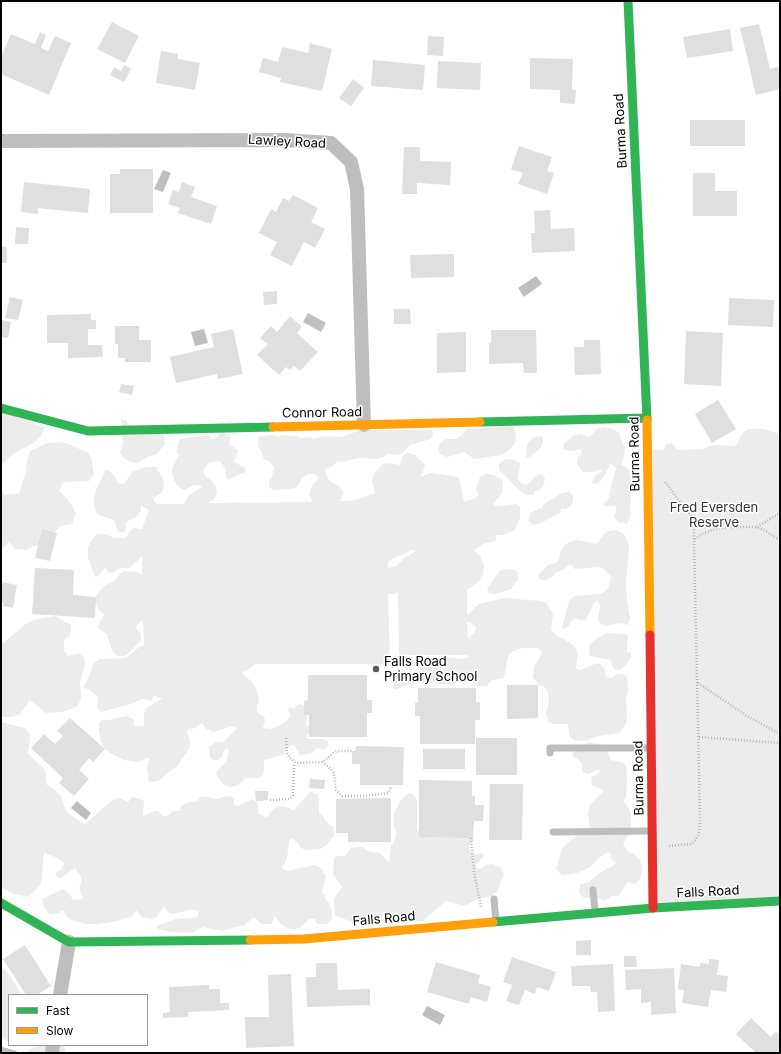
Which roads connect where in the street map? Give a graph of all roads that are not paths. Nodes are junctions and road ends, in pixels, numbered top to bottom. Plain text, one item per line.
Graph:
1 (628, 1) edge
2 (1, 141) edge
3 (1, 408) edge
4 (647, 418) junction
5 (364, 425) junction
6 (651, 748) junction
7 (550, 753) dead end
8 (652, 831) junction
9 (552, 832) dead end
10 (592, 890) dead end
11 (494, 899) dead end
12 (780, 901) edge
13 (1, 902) edge
14 (653, 908) junction
15 (595, 913) junction
16 (496, 922) junction
17 (69, 942) junction
18 (60, 994) edge

1 - 4 street, Burma Road
2 - 5 street, Lawley Road
3 - 5 street, Connor Road
4 - 5 street, Connor Road
4 - 6 street, Burma Road
6 - 7 lane
6 - 8 street, Burma Road
8 - 9 lane
8 - 14 street, Burma Road
10 - 15 lane
11 - 16 lane
12 - 14 street, Falls Road
13 - 17 street
14 - 15 street, Falls Road
15 - 16 street, Falls Road
16 - 17 street, Falls Road
17 - 18 street

